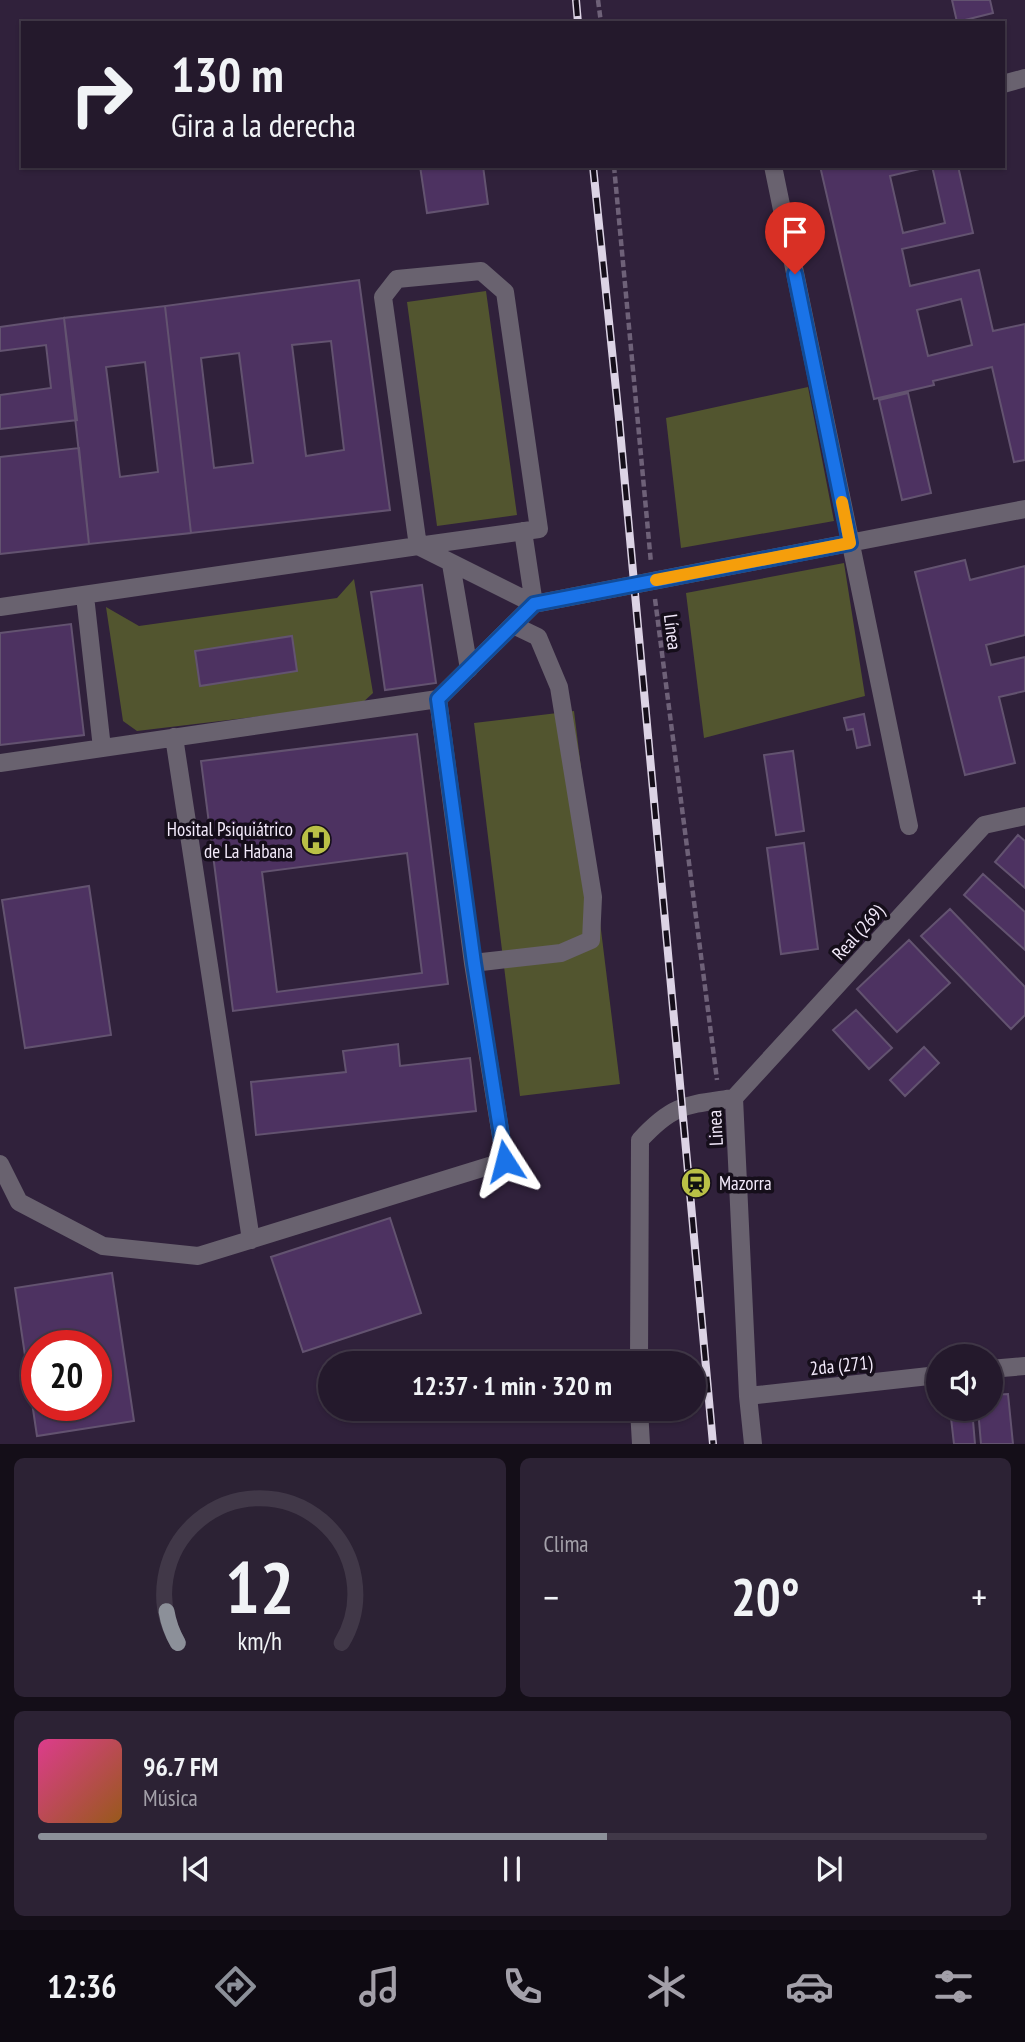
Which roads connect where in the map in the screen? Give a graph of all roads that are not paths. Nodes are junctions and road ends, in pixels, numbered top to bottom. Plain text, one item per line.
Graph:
1 (1025, 78) edge
2 (1005, 83) edge
3 (773, 168) edge
4 (1025, 509) edge
5 (523, 531) junction
6 (850, 543) junction
7 (418, 546) junction
8 (451, 564) junction
9 (85, 596) junction
10 (534, 604) junction
11 (0, 607) edge
12 (513, 625) junction
13 (469, 668) junction
14 (438, 699) junction
15 (174, 737) junction
16 (102, 748) junction
17 (0, 763) edge
18 (1025, 816) edge
19 (909, 826) dead end
20 (474, 963) junction
21 (727, 1099) junction
22 (0, 1164) edge
23 (251, 1240) junction
24 (639, 1351) edge
25 (1025, 1366) edge
26 (1003, 1368) edge
27 (926, 1376) edge
28 (748, 1396) junction
29 (640, 1421) edge
30 (641, 1444) edge
31 (753, 1444) edge

1 - 2 street
3 - 6 street
4 - 6 street
5 - 7 street
5 - 7 street
5 - 10 street
6 - 10 street
6 - 19 street
7 - 8 street
7 - 9 street
8 - 10 street
8 - 13 street
9 - 11 street
9 - 16 street
10 - 12 street
12 - 13 street
12 - 20 street
13 - 14 street
14 - 15 street
14 - 20 street
15 - 16 street
15 - 23 street
16 - 17 street
18 - 21 street, Real (269)
20 - 23 street
21 - 24 street, Linea
21 - 28 street, Linea
22 - 23 street
25 - 26 street
27 - 28 street, 2da (271)
28 - 31 street, Linea
29 - 30 street

